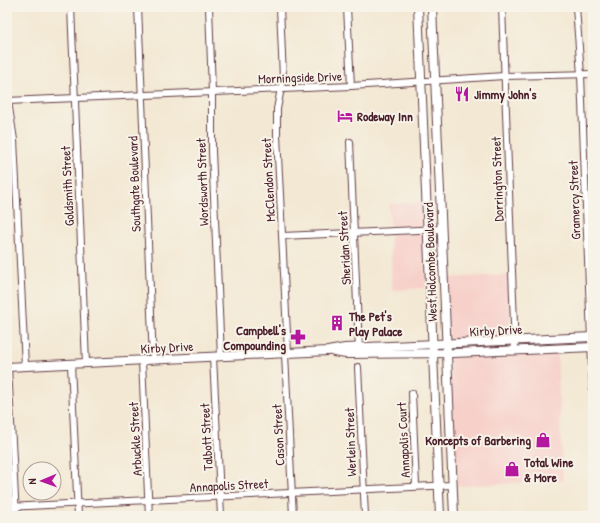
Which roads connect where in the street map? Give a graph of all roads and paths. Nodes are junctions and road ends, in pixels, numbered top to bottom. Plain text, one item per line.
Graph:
1 (70, 7) edge
2 (138, 7) edge
3 (208, 7) edge
4 (280, 7) edge
5 (347, 7) edge
6 (418, 7) edge
7 (432, 7) edge
8 (502, 7) edge
9 (576, 7) edge
10 (7, 70) edge
11 (593, 74) edge
12 (581, 75) junction
13 (504, 76) junction
14 (435, 81) junction
15 (421, 82) junction
16 (351, 86) junction
17 (281, 88) junction
18 (212, 92) junction
19 (142, 95) junction
20 (75, 99) junction
21 (8, 101) edge
22 (350, 142) dead end
23 (441, 229) junction
24 (427, 230) junction
25 (354, 233) junction
26 (282, 236) junction
27 (592, 337) edge
28 (514, 341) junction
29 (592, 347) edge
30 (446, 348) junction
31 (432, 349) junction
32 (359, 350) junction
33 (515, 350) junction
34 (286, 353) junction
35 (217, 357) junction
36 (153, 360) junction
37 (142, 361) junction
38 (86, 363) junction
39 (71, 364) junction
40 (25, 366) junction
41 (8, 367) edge
42 (358, 367) dead end
43 (593, 392) edge
44 (412, 393) dead end
45 (438, 485) junction
46 (452, 485) junction
47 (416, 486) junction
48 (363, 489) junction
49 (292, 492) junction
50 (220, 496) junction
51 (148, 500) junction
52 (77, 503) junction
53 (15, 506) junction
54 (7, 507) edge
55 (16, 516) edge
56 (78, 516) edge
57 (149, 516) edge
58 (221, 516) edge
59 (293, 516) edge
60 (365, 516) edge
61 (440, 516) edge
62 (454, 516) edge

1 - 20 street, Goldsmith Street
2 - 19 street, Southgate Boulevard
3 - 18 street, Wordsworth Street
4 - 17 street, McClendon Street
5 - 16 street
6 - 15 main road, West Holcombe Boulevard
7 - 14 main road, West Holcombe Boulevard
8 - 13 street, Dorrington Street
9 - 12 street, Gramercy Street
10 - 21 street
11 - 12 street, Morningside Drive
12 - 13 street, Morningside Drive
12 - 27 street, Gramercy Street
13 - 14 street, Morningside Drive
13 - 28 street, Dorrington Street
14 - 15 street, Morningside Drive
14 - 23 main road, West Holcombe Boulevard
15 - 16 street, Morningside Drive
15 - 24 main road, West Holcombe Boulevard
16 - 17 street, Morningside Drive
17 - 18 street, Morningside Drive
17 - 26 street, McClendon Street
18 - 19 street, Morningside Drive
18 - 35 street, Wordsworth Street
19 - 20 street, Morningside Drive
19 - 36 street, Southgate Boulevard
20 - 21 street, Morningside Drive
20 - 38 street, Goldsmith Street
21 - 40 street
22 - 25 street, Sheridan Street
23 - 24 street
23 - 30 main road, West Holcombe Boulevard
24 - 25 street
24 - 31 main road, West Holcombe Boulevard
25 - 26 street
25 - 32 street, Sheridan Street
26 - 34 street, McClendon Street
27 - 28 main road, Kirby Drive
27 - 29 street, Gramercy Street
28 - 30 main road, Kirby Drive
28 - 33 street, Dorrington Street
29 - 33 main road, Kirby Drive
29 - 43 street, Gramercy Street
30 - 31 main road, Kirby Drive
30 - 33 main road, Kirby Drive
30 - 46 main road, West Holcombe Boulevard
31 - 32 main road, Kirby Drive
31 - 45 main road, West Holcombe Boulevard
32 - 34 main road, Kirby Drive
34 - 35 main road, Kirby Drive
34 - 49 street, Cason Street
35 - 36 main road, Kirby Drive
35 - 50 street, Talbott Street
36 - 37 main road, Kirby Drive
37 - 38 main road, Kirby Drive
37 - 51 street, Arbuckle Street
38 - 39 main road, Kirby Drive
39 - 40 main road, Kirby Drive
39 - 52 street
40 - 41 main road, Kirby Drive
41 - 53 street
42 - 48 street, Werlein Street
44 - 47 street, Annapolis Court
45 - 46 street, Annapolis Street
45 - 47 street, Annapolis Street
45 - 61 main road, West Holcombe Boulevard
46 - 62 main road, West Holcombe Boulevard
47 - 48 street, Annapolis Street
48 - 49 street, Annapolis Street
48 - 60 street, Werlein Street
49 - 50 street, Annapolis Street
49 - 59 street, Cason Street
50 - 51 street, Annapolis Street
50 - 58 street, Talbott Street
51 - 52 street, Annapolis Street
51 - 57 street, Arbuckle Street
52 - 53 street, Annapolis Street
52 - 56 street
53 - 54 street, Annapolis Street
53 - 55 street

